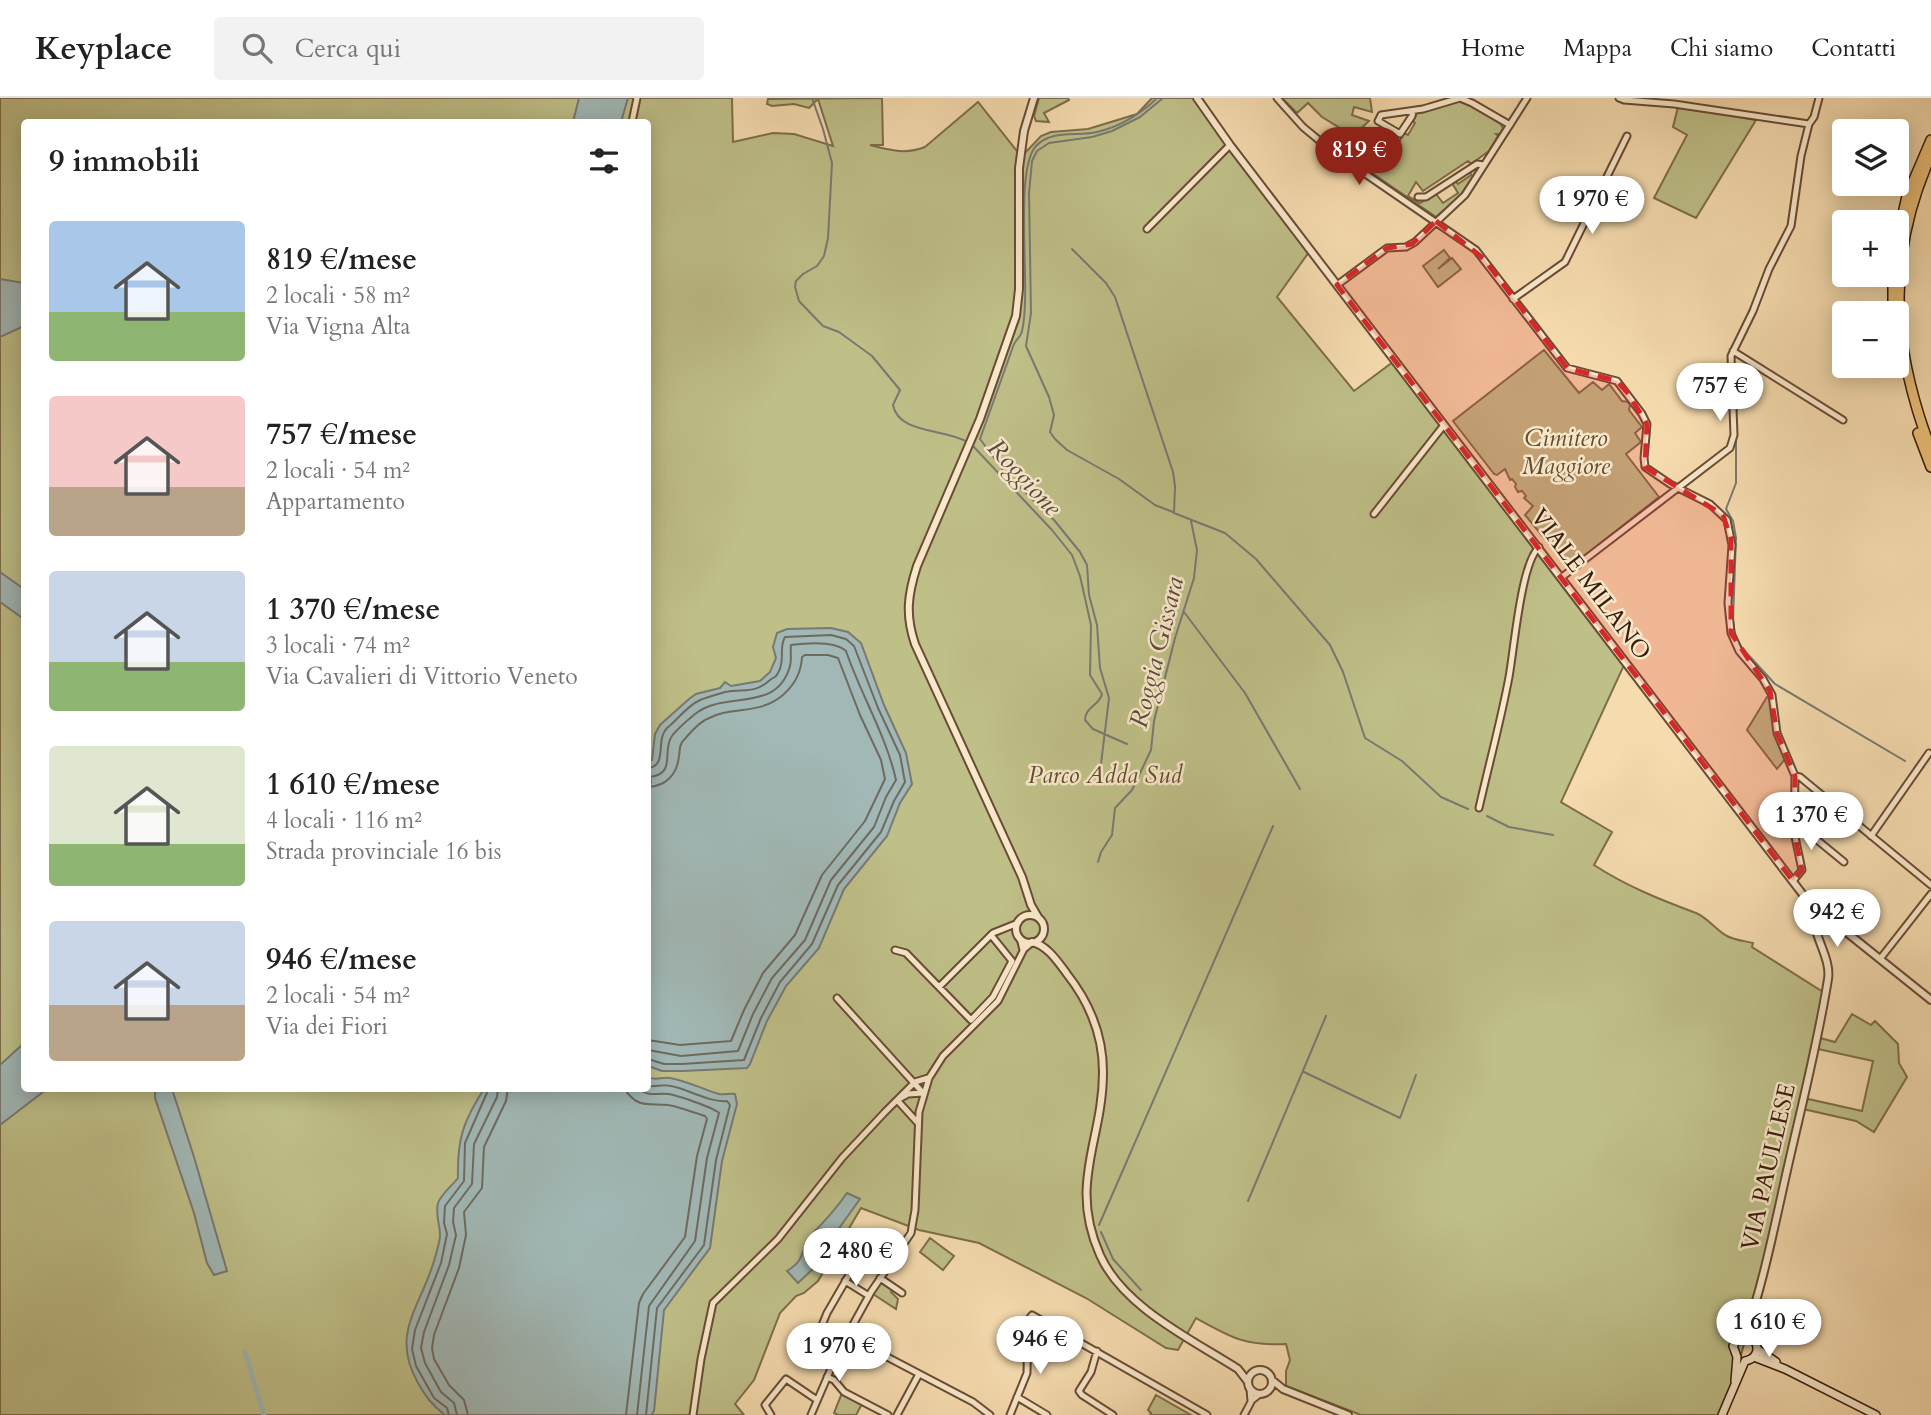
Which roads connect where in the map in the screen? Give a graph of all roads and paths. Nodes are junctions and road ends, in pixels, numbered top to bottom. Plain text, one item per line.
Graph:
1 (637, 98) edge
2 (1034, 98) edge
3 (1197, 98) edge
4 (1277, 98) edge
5 (1527, 98) edge
6 (1619, 98) edge
7 (1819, 98) edge
8 (1413, 111) junction
9 (633, 119) edge
10 (1808, 124) junction
11 (1510, 125) junction
12 (1627, 136) dead end
13 (1931, 140) edge
14 (1230, 145) junction
15 (1931, 155) edge
16 (1484, 165) junction
17 (1418, 197) dead end
18 (1904, 210) edge
19 (1427, 215) junction
20 (1436, 221) junction
21 (1147, 229) dead end
22 (1427, 231) junction
23 (1337, 285) junction
24 (1513, 299) junction
25 (1732, 351) junction
26 (1902, 378) edge
27 (1843, 420) dead end
28 (1444, 425) junction
29 (1923, 429) junction
30 (1931, 441) edge
31 (1931, 450) edge
32 (1931, 467) edge
33 (1678, 486) junction
34 (1374, 514) dead end
35 (1539, 547) junction
36 (1562, 577) junction
37 (1929, 752) edge
38 (1795, 776) junction
39 (1479, 808) dead end
40 (1794, 821) junction
41 (1871, 836) junction
42 (1844, 862) dead end
43 (1793, 881) junction
44 (1931, 885) edge
45 (1931, 894) edge
46 (1029, 899) junction
47 (1815, 907) junction
48 (1023, 917) junction
49 (1038, 917) junction
50 (1827, 918) junction
51 (1018, 923) junction
52 (1006, 929) junction
53 (1044, 931) junction
54 (1817, 931) junction
55 (991, 935) junction
56 (1019, 937) junction
57 (1031, 943) junction
58 (895, 950) dead end
59 (1023, 953) junction
60 (1054, 957) junction
61 (1880, 959) junction
62 (939, 987) junction
63 (837, 998) dead end
64 (1931, 1000) edge
65 (929, 1078) junction
66 (913, 1084) junction
67 (919, 1093) junction
68 (897, 1100) junction
69 (918, 1122) junction
70 (871, 1237) dead end
71 (880, 1278) junction
72 (845, 1281) junction
73 (902, 1293) dead end
74 (869, 1296) junction
75 (1755, 1308) junction
76 (820, 1330) dead end
77 (1745, 1336) junction
78 (849, 1337) junction
79 (1754, 1340) junction
80 (1758, 1349) junction
81 (1097, 1351) junction
82 (1737, 1357) junction
83 (1754, 1357) junction
84 (1745, 1361) junction
85 (1238, 1369) junction
86 (1785, 1369) junction
87 (1255, 1371) junction
88 (919, 1374) junction
89 (827, 1377) junction
90 (1272, 1380) junction
91 (1735, 1381) junction
92 (1249, 1385) junction
93 (1269, 1390) junction
94 (1285, 1390) junction
95 (1260, 1394) junction
96 (1017, 1397) junction
97 (817, 1400) junction
98 (1250, 1404) junction
99 (693, 1415) edge
100 (772, 1415) edge
101 (811, 1415) edge
102 (888, 1415) edge
103 (897, 1415) edge
104 (989, 1415) edge
105 (1010, 1415) edge
106 (1047, 1415) edge
107 (1113, 1415) edge
108 (1207, 1415) edge
109 (1244, 1415) edge
110 (1348, 1415) edge
111 (1722, 1415) edge
112 (1876, 1415) edge

1 - 9 street
2 - 46 street
3 - 14 street, VIALE MILANO
4 - 19 street
5 - 11 street
6 - 10 street
7 - 10 street
8 - 8 street
8 - 11 street
10 - 25 street
11 - 16 street
12 - 24 street
13 - 18 highway
14 - 21 street
14 - 23 street, VIALE MILANO
15 - 29 highway
16 - 17 street
16 - 20 street
19 - 20 street
19 - 22 street
20 - 22 street
20 - 24 street
22 - 23 street
23 - 28 street, VIALE MILANO
24 - 33 street
25 - 27 street
25 - 33 street
26 - 32 highway
28 - 34 street
28 - 35 street, VIALE MILANO
29 - 30 highway
29 - 31 highway
33 - 36 street
33 - 38 street
35 - 36 street, VIALE MILANO
35 - 39 street
36 - 43 street, VIALE MILANO
37 - 41 street
38 - 40 street
38 - 41 street
40 - 42 street
40 - 43 street
41 - 44 street
43 - 47 street, VIALE MILANO
45 - 61 street
46 - 48 street
46 - 49 street
47 - 50 street, VIALE MILANO
47 - 54 street, VIA PAULLESE
48 - 49 street
48 - 51 street
49 - 53 street
50 - 54 street
50 - 61 street, VIALE MILANO
51 - 52 street
51 - 56 street
52 - 55 street
52 - 56 street
53 - 57 street
53 - 60 street
54 - 75 street, VIA PAULLESE
55 - 62 street
55 - 62 street
56 - 57 street
56 - 59 street
57 - 59 street
57 - 60 street
58 - 62 street
59 - 65 street
60 - 85 street
61 - 64 street, VIALE MILANO
63 - 66 street
65 - 66 street
65 - 67 street
66 - 67 street
66 - 68 street
67 - 68 street
67 - 69 street
68 - 69 street
68 - 99 street
69 - 71 street
70 - 72 street
71 - 73 street
71 - 74 street
72 - 74 street
72 - 76 street
74 - 78 street
75 - 77 street, VIA PAULLESE
75 - 79 street, VIA PAULLESE
77 - 79 main road
77 - 82 main road, VIA PAULLESE
78 - 88 street
78 - 89 street
79 - 80 main road, VIA PAULLESE
80 - 83 main road
80 - 86 main road
81 - 96 street
81 - 107 street
81 - 108 street
82 - 84 main road
82 - 91 main road, VIA PAULLESE
83 - 84 main road
83 - 86 main road
84 - 91 main road, VIA PAULLESE
85 - 87 street
85 - 92 street
86 - 112 main road
87 - 90 street
87 - 92 street
88 - 103 street
88 - 104 street
89 - 97 street
89 - 102 street
90 - 93 street
90 - 94 street
91 - 111 main road, VIA PAULLESE
92 - 95 street
92 - 98 street
93 - 94 street
93 - 95 street
94 - 110 street
95 - 98 street
96 - 105 street
96 - 106 street
97 - 100 street
97 - 101 street
98 - 109 street

